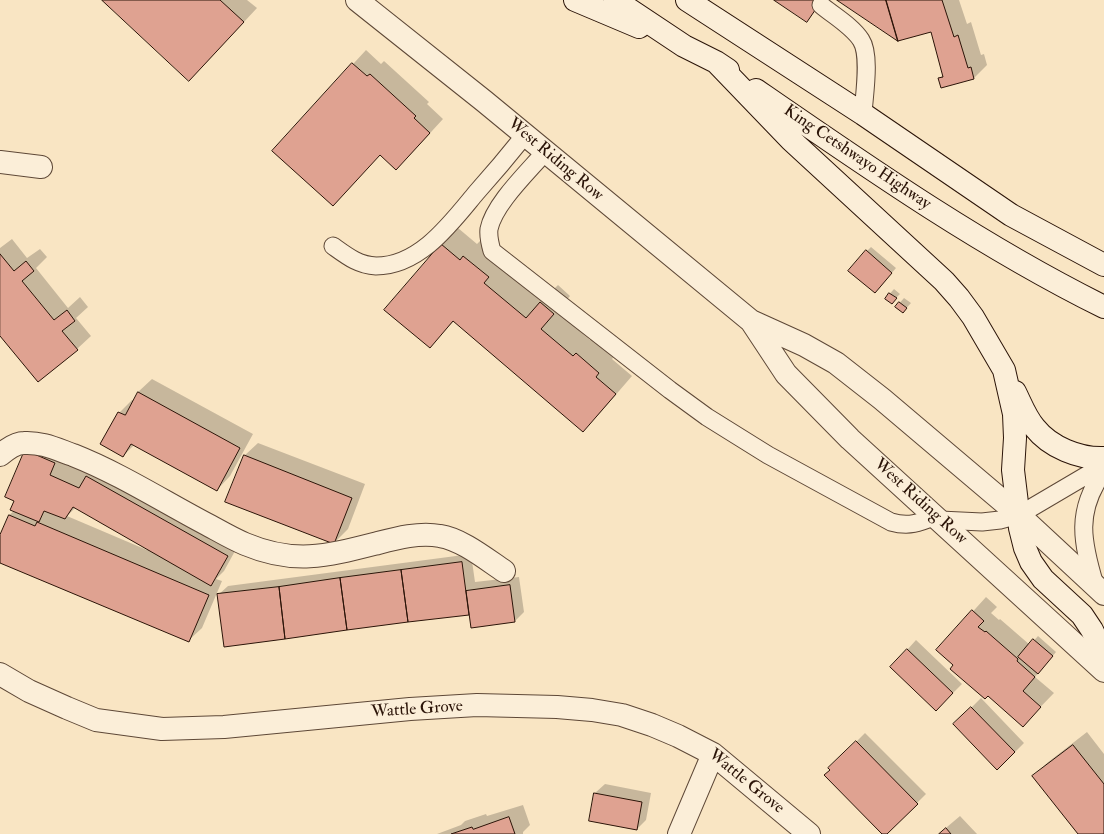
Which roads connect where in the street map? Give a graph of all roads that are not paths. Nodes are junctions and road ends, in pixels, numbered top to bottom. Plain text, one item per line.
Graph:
1 (357, 0) edge
2 (575, 0) edge
3 (615, 0) edge
4 (687, 0) edge
5 (821, 5) dead end
6 (684, 46) junction
7 (716, 62) junction
8 (863, 114) junction
9 (525, 135) junction
10 (545, 152) junction
11 (0, 162) edge
12 (41, 167) dead end
13 (333, 246) dead end
14 (1072, 248) junction
15 (1104, 259) edge
16 (1104, 265) edge
17 (1104, 307) edge
18 (751, 321) junction
19 (1004, 370) junction
20 (0, 455) edge
21 (1104, 458) edge
22 (1104, 465) edge
23 (1104, 471) edge
24 (1018, 515) junction
25 (938, 518) junction
26 (504, 571) dead end
27 (1100, 590) edge
28 (1104, 654) edge
29 (1104, 671) edge
30 (0, 674) edge
31 (714, 754) junction
32 (679, 834) edge
33 (809, 834) edge

1 - 9 street, West Riding Row
2 - 6 street
3 - 6 street, King Cetshwayo Highway
4 - 8 street
5 - 8 lane
6 - 7 street, King Cetshwayo Highway
7 - 17 street, King Cetshwayo Highway
7 - 19 street
8 - 14 street
9 - 10 street, West Riding Row
9 - 13 lane
10 - 18 street, West Riding Row
10 - 25 lane
11 - 12 street
14 - 15 street
14 - 16 street
18 - 24 street, West Riding Row
18 - 25 street, West Riding Row
19 - 21 street
19 - 24 street
20 - 26 street
22 - 24 lane
23 - 27 lane
24 - 25 lane
24 - 27 street, West Riding Row
24 - 28 street
25 - 29 street, West Riding Row
30 - 31 street, Wattle Grove
31 - 32 street
31 - 33 street, Wattle Grove

